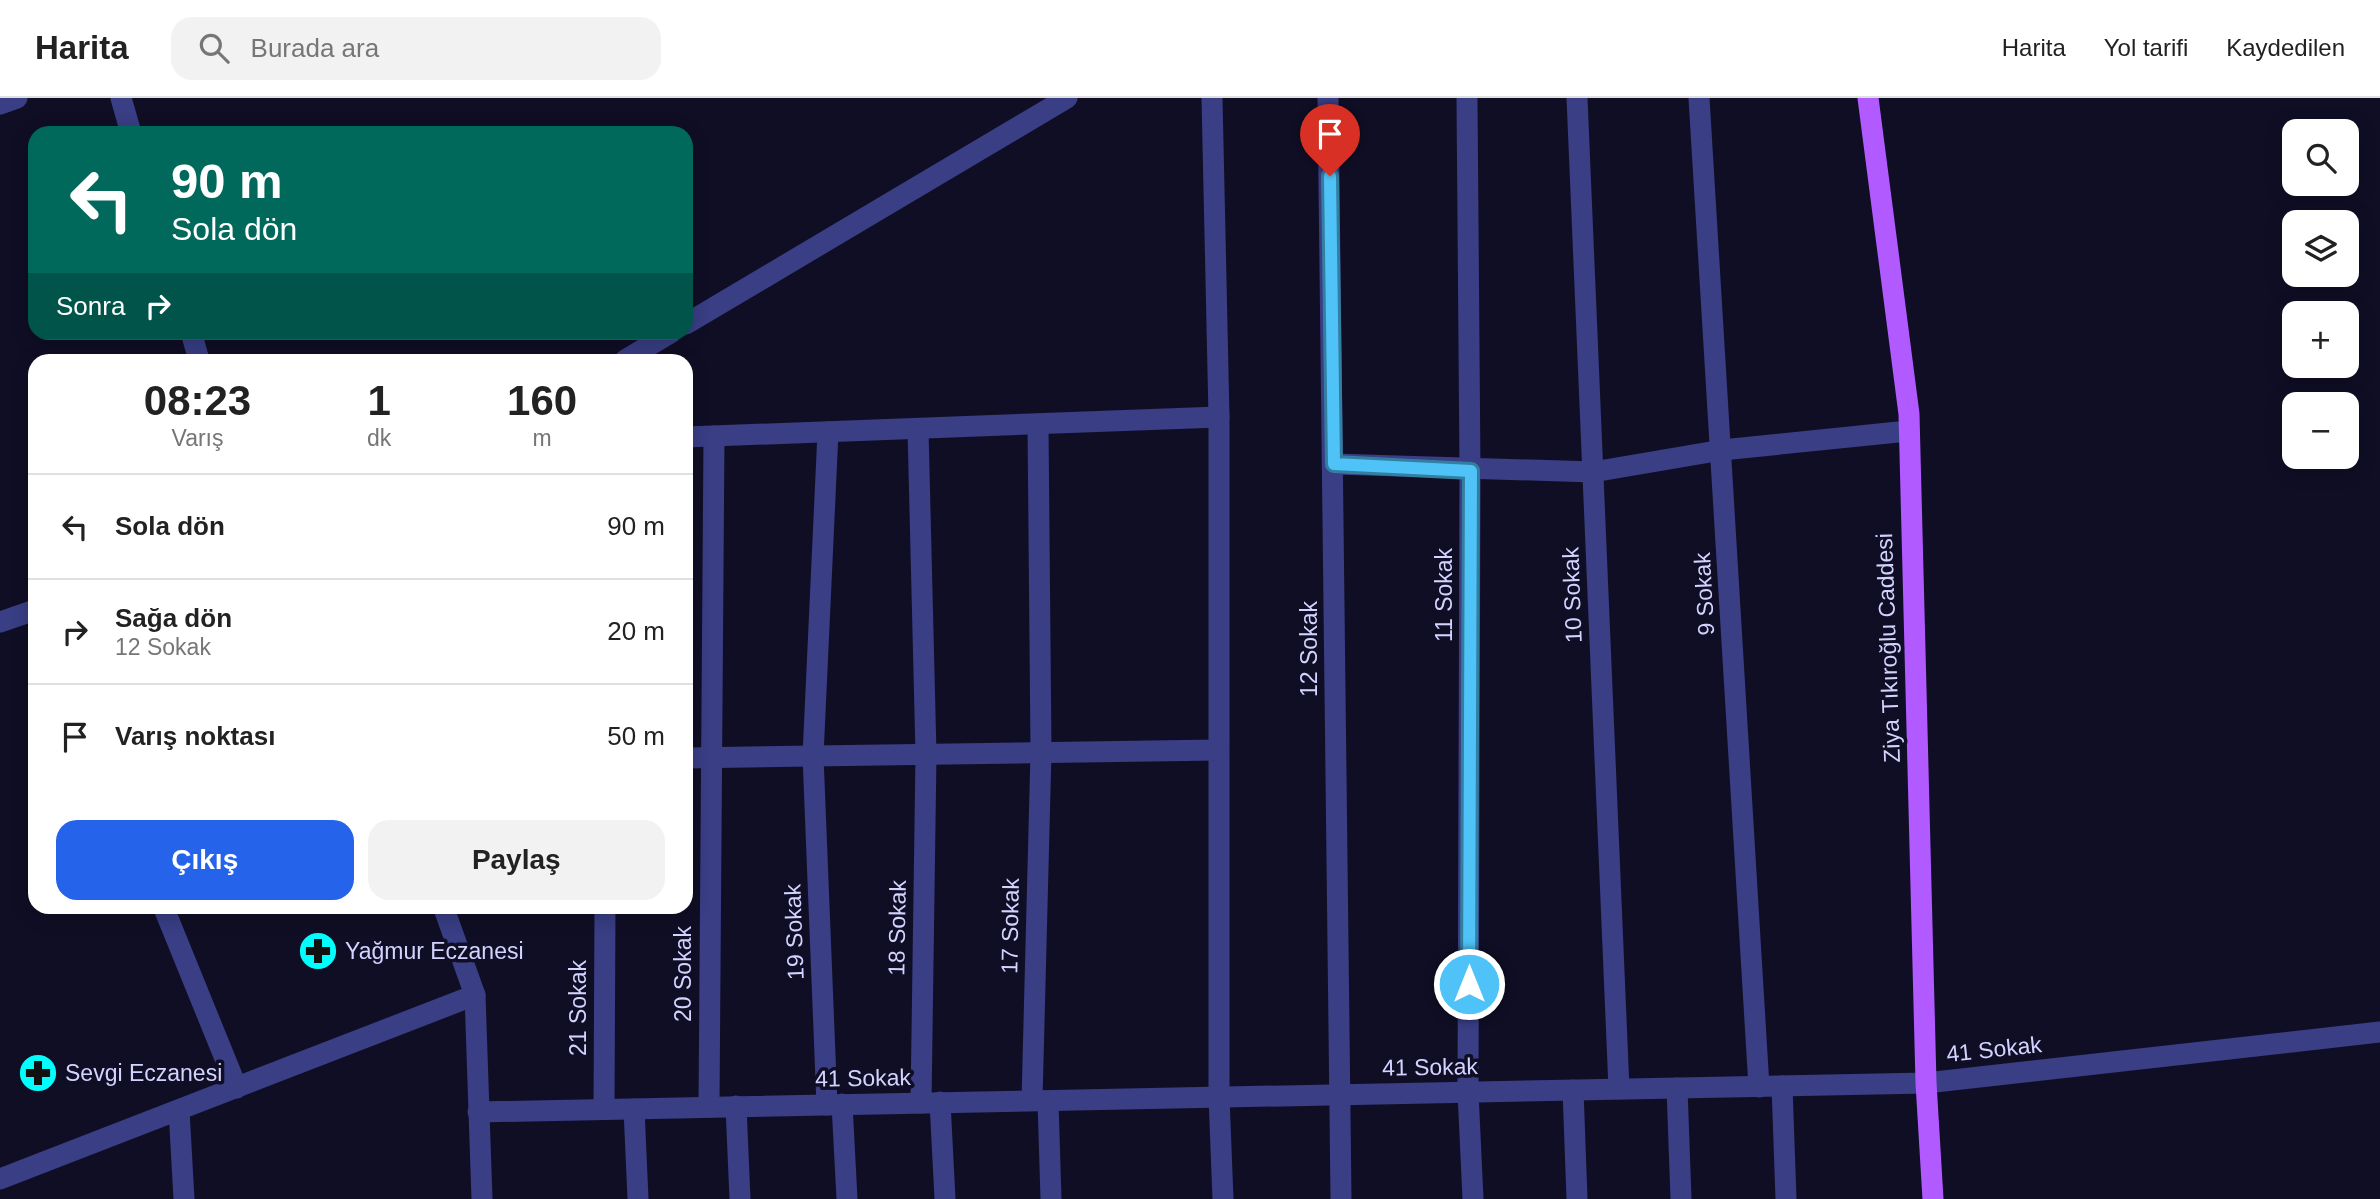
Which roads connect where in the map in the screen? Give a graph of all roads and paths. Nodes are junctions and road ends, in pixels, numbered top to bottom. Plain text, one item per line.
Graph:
1 (17, 98) edge
2 (121, 98) edge
3 (1066, 98) edge
4 (1212, 98) edge
5 (1328, 98) edge
6 (1467, 98) edge
7 (1577, 98) edge
8 (1699, 98) edge
9 (1868, 98) edge
10 (0, 104) edge
11 (129, 126) edge
12 (693, 320) edge
13 (659, 340) edge
14 (635, 354) edge
15 (1219, 417) junction
16 (1038, 424) junction
17 (918, 429) junction
18 (1908, 431) junction
19 (828, 432) junction
20 (715, 436) junction
21 (693, 437) edge
22 (1722, 450) junction
23 (1334, 464) junction
24 (1471, 471) junction
25 (1593, 472) junction
26 (28, 612) edge
27 (0, 622) edge
28 (1218, 750) junction
29 (1041, 752) junction
30 (926, 754) junction
31 (813, 756) junction
32 (693, 758) edge
33 (710, 758) junction
34 (166, 914) edge
35 (446, 914) edge
36 (605, 914) edge
37 (475, 995) junction
38 (2380, 1032) edge
39 (1926, 1083) junction
40 (1782, 1086) junction
41 (237, 1087) junction
42 (1759, 1087) junction
43 (1677, 1088) junction
44 (1619, 1089) junction
45 (1573, 1090) junction
46 (1468, 1092) junction
47 (1338, 1095) junction
48 (1219, 1097) junction
49 (1040, 1100) junction
50 (931, 1103) junction
51 (834, 1105) junction
52 (736, 1106) junction
53 (709, 1107) junction
54 (604, 1109) junction
55 (634, 1109) junction
56 (179, 1110) junction
57 (478, 1112) junction
58 (0, 1179) edge
59 (184, 1199) edge
60 (482, 1199) edge
61 (638, 1199) edge
62 (740, 1199) edge
63 (847, 1199) edge
64 (945, 1199) edge
65 (1051, 1199) edge
66 (1223, 1199) edge
67 (1341, 1199) edge
68 (1473, 1199) edge
69 (1577, 1199) edge
70 (1681, 1199) edge
71 (1786, 1199) edge
72 (1933, 1199) edge

1 - 10 street
2 - 11 street
3 - 12 street
4 - 15 street
5 - 23 street, 12 Sokak
6 - 24 street, 11 Sokak
7 - 25 street, 10 Sokak
8 - 22 street, 9 Sokak
9 - 18 main road, Ziya Tıkıroğlu Caddesi
13 - 14 street
15 - 16 street
15 - 28 street
16 - 17 street
16 - 29 street, 17 Sokak
17 - 19 street
17 - 30 street, 18 Sokak
18 - 22 street
18 - 39 main road, Ziya Tıkıroğlu Caddesi
19 - 20 street
19 - 31 street, 19 Sokak
20 - 21 street
20 - 33 street, 20 Sokak
22 - 25 street
22 - 42 street, 9 Sokak
23 - 24 street
23 - 47 street, 12 Sokak
24 - 25 street
24 - 46 street, 11 Sokak
25 - 44 street, 10 Sokak
26 - 27 street
28 - 29 street
28 - 48 street
29 - 30 street
29 - 49 street, 17 Sokak
30 - 31 street
30 - 50 street, 18 Sokak
31 - 33 street
31 - 51 street, 19 Sokak
32 - 33 street
33 - 53 street, 20 Sokak
34 - 41 street
35 - 37 street
36 - 54 street, 21 Sokak
37 - 41 street
37 - 57 street
38 - 39 street, 41 Sokak
39 - 40 street, 41 Sokak
39 - 72 main road, Ziya Tıkıroğlu Caddesi
40 - 42 street, 41 Sokak
40 - 71 street
41 - 56 street
42 - 43 street, 41 Sokak
43 - 44 street, 41 Sokak
43 - 70 street
44 - 45 street, 41 Sokak
45 - 46 street, 41 Sokak
45 - 69 street
46 - 47 street, 41 Sokak
46 - 68 street, 11 Sokak
47 - 48 street, 41 Sokak
47 - 67 street, 12 Sokak
48 - 49 street, 41 Sokak
48 - 66 street
49 - 50 street, 41 Sokak
49 - 65 street, 17 Sokak
50 - 51 street, 41 Sokak
50 - 64 street, 18 Sokak
51 - 52 street, 41 Sokak
51 - 63 street, 19 Sokak
52 - 53 street, 41 Sokak
52 - 62 street
53 - 55 street, 41 Sokak
54 - 55 street, 41 Sokak
54 - 57 street, 41 Sokak
55 - 61 street
56 - 58 street
56 - 59 street
57 - 60 street

